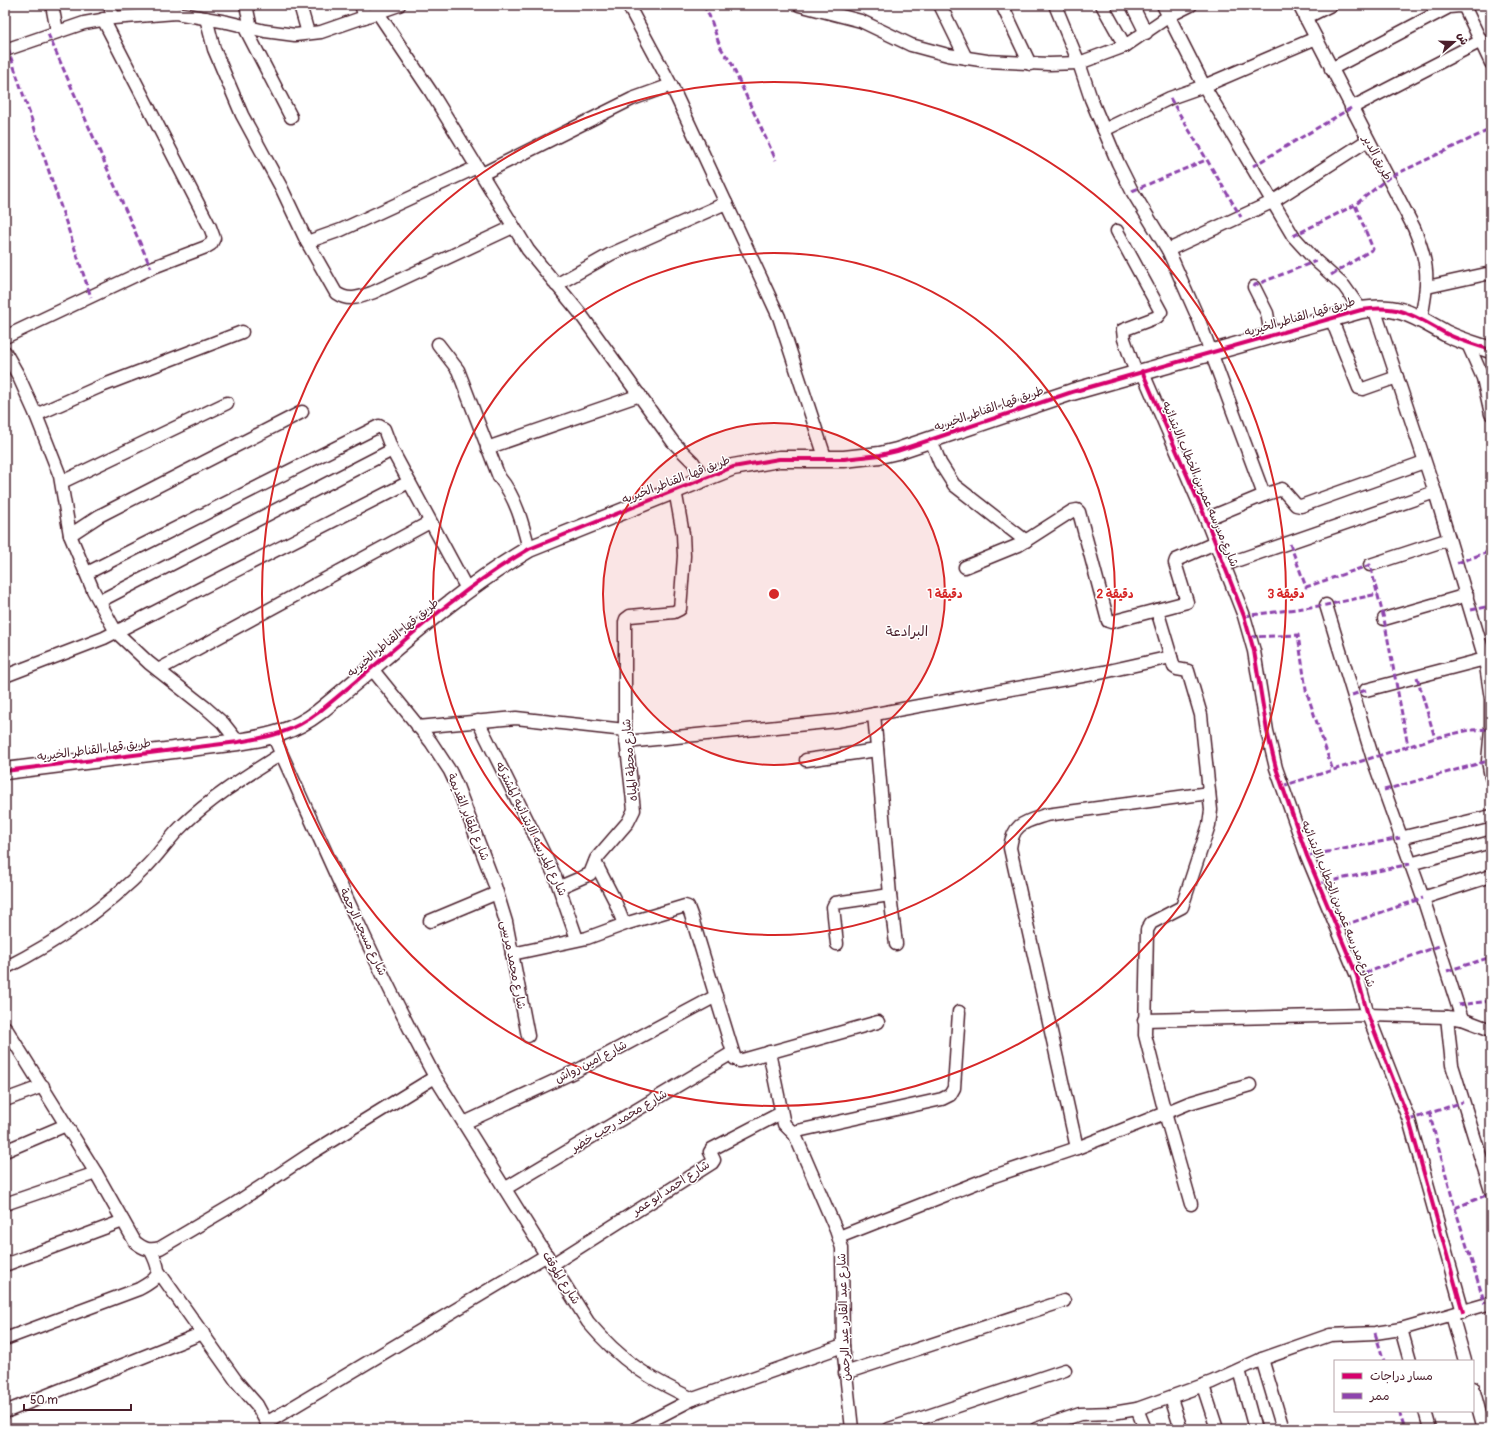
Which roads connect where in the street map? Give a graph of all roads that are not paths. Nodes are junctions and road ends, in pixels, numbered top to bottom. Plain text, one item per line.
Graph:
1 (52, 5) edge
2 (110, 5) edge
3 (246, 5) edge
4 (300, 5) edge
5 (361, 5) edge
6 (399, 5) edge
7 (628, 5) edge
8 (799, 5) edge
9 (940, 5) edge
10 (1002, 5) edge
11 (1055, 5) edge
12 (1102, 5) edge
13 (1132, 5) edge
14 (1163, 5) edge
15 (1191, 5) edge
16 (1299, 5) edge
17 (1331, 5) edge
18 (824, 9) edge
19 (184, 10) edge
20 (378, 13) junction
21 (1169, 16) junction
22 (365, 17) junction
23 (108, 18) junction
24 (206, 18) junction
25 (1305, 18) junction
26 (247, 27) junction
27 (57, 31) junction
28 (308, 33) junction
29 (1146, 33) junction
30 (1316, 38) junction
31 (1481, 41) junction
32 (1125, 46) junction
33 (5, 50) edge
34 (966, 58) junction
35 (1079, 63) junction
36 (1030, 64) junction
37 (1491, 64) edge
38 (1331, 69) junction
39 (671, 84) junction
40 (1204, 86) junction
41 (1352, 108) junction
42 (291, 117) dead end
43 (1104, 130) junction
44 (1368, 140) junction
45 (480, 171) junction
46 (1272, 202) junction
47 (726, 204) junction
48 (514, 227) junction
49 (1118, 232) dead end
50 (307, 242) junction
51 (1168, 250) junction
52 (1491, 273) edge
53 (556, 285) junction
54 (1254, 287) dead end
55 (1427, 287) junction
56 (1368, 309) junction
57 (1332, 318) junction
58 (1421, 318) junction
59 (242, 332) dead end
60 (1271, 336) junction
61 (5, 337) edge
62 (1467, 342) junction
63 (438, 344) dead end
64 (1491, 350) edge
65 (5, 352) edge
66 (1211, 352) junction
67 (1139, 372) junction
68 (1397, 376) junction
69 (640, 395) junction
70 (227, 403) dead end
71 (302, 412) dead end
72 (1491, 414) edge
73 (36, 415) junction
74 (931, 440) junction
75 (487, 448) junction
76 (392, 450) junction
77 (826, 460) junction
78 (1424, 462) junction
79 (704, 479) junction
80 (62, 482) junction
81 (409, 482) junction
82 (675, 490) junction
83 (1435, 492) junction
84 (1264, 495) junction
85 (1206, 519) junction
86 (430, 522) junction
87 (70, 535) junction
88 (1449, 539) junction
89 (1026, 541) junction
90 (1215, 543) junction
91 (529, 550) junction
92 (1370, 565) dead end
93 (1224, 566) junction
94 (965, 567) dead end
95 (87, 573) junction
96 (467, 589) junction
97 (1467, 595) junction
98 (100, 601) junction
99 (1326, 605) dead end
100 (1157, 610) junction
101 (1384, 619) dead end
102 (116, 632) junction
103 (1171, 657) junction
104 (1485, 659) junction
105 (372, 669) junction
106 (158, 670) junction
107 (5, 676) edge
108 (1366, 690) dead end
109 (874, 714) junction
110 (478, 721) junction
111 (418, 727) junction
112 (1491, 729) edge
113 (273, 736) junction
114 (626, 736) junction
115 (238, 742) junction
116 (877, 750) junction
117 (281, 754) junction
118 (806, 760) dead end
119 (5, 772) edge
120 (1491, 777) edge
121 (1209, 793) junction
122 (1491, 816) edge
123 (1400, 838) junction
124 (1491, 842) edge
125 (595, 862) junction
126 (1410, 864) junction
127 (1491, 876) edge
128 (560, 887) junction
129 (497, 893) junction
130 (890, 895) junction
131 (1423, 898) junction
132 (430, 921) dead end
133 (624, 924) junction
134 (577, 939) junction
135 (837, 944) dead end
136 (896, 944) dead end
137 (512, 954) junction
138 (5, 968) edge
139 (716, 996) junction
140 (959, 1012) dead end
141 (1368, 1015) junction
142 (1447, 1017) junction
143 (1144, 1020) junction
144 (1462, 1020) junction
145 (878, 1022) dead end
146 (5, 1027) edge
147 (1491, 1030) edge
148 (528, 1036) dead end
149 (769, 1052) junction
150 (732, 1053) junction
151 (435, 1077) junction
152 (1250, 1085) dead end
153 (42, 1086) junction
154 (5, 1100) edge
155 (781, 1113) junction
156 (1165, 1113) junction
157 (464, 1122) junction
158 (66, 1125) junction
159 (793, 1132) junction
160 (1077, 1148) junction
161 (5, 1151) edge
162 (96, 1173) junction
163 (506, 1188) junction
164 (1491, 1191) edge
165 (5, 1204) edge
166 (1191, 1204) dead end
167 (123, 1221) junction
168 (839, 1237) junction
169 (151, 1251) junction
170 (550, 1260) junction
171 (5, 1265) edge
172 (159, 1272) junction
173 (1064, 1301) dead end
174 (1491, 1303) edge
175 (1458, 1314) junction
176 (1401, 1329) junction
177 (202, 1333) junction
178 (5, 1339) edge
179 (843, 1346) junction
180 (1262, 1359) junction
181 (1410, 1360) edge
182 (1465, 1360) edge
183 (1065, 1370) dead end
184 (1240, 1370) junction
185 (845, 1373) junction
186 (1203, 1386) junction
187 (1474, 1392) edge
188 (1171, 1398) junction
189 (693, 1399) junction
190 (1137, 1409) junction
191 (5, 1412) edge
192 (1425, 1412) edge
193 (269, 1426) edge
194 (635, 1429) edge
195 (852, 1429) edge
196 (889, 1429) edge
197 (1036, 1429) edge
198 (1145, 1429) edge
199 (1181, 1429) edge
200 (1217, 1429) edge
201 (1255, 1429) edge
202 (1283, 1429) edge
203 (1430, 1429) edge
204 (1484, 1429) edge

1 - 27 street
2 - 23 street
3 - 26 street
4 - 28 street
5 - 22 street
6 - 20 street
7 - 39 street
8 - 18 street
9 - 34 street
10 - 36 street
11 - 35 street
12 - 32 street
13 - 29 street
14 - 21 street
15 - 21 street
16 - 25 street, طريق الدير
17 - 25 street
18 - 34 street
19 - 23 street
19 - 24 street
20 - 22 street
20 - 45 street
21 - 29 street
21 - 40 street
22 - 28 street
23 - 27 street
23 - 61 street
24 - 26 street
24 - 50 street
25 - 30 street, طريق الدير
26 - 28 street
26 - 42 street
27 - 33 street
29 - 32 street
30 - 38 street, طريق الدير
30 - 40 street
31 - 37 street
31 - 38 street
31 - 41 street
32 - 35 street
34 - 36 street
35 - 36 street
35 - 43 street
38 - 41 street, طريق الدير
39 - 45 street
39 - 47 street
40 - 43 street
40 - 46 street
41 - 44 street, طريق الدير
43 - 51 street
44 - 46 street
44 - 55 street, طريق الدير
45 - 48 street
45 - 50 street
46 - 51 street
46 - 56 street
47 - 53 street
47 - 77 street
48 - 50 street
48 - 53 street
49 - 67 street, شارع مدرسه عمر بن الخطاب الابتدائيه
51 - 66 street
52 - 55 street
53 - 69 street
54 - 60 street
55 - 58 street, طريق الدير
56 - 57 street, طريق قها, القناطر الخيريه
56 - 58 street, طريق قها, القناطر الخيريه
56 - 68 street
57 - 60 street, طريق قها, القناطر الخيريه
57 - 68 street
58 - 62 street, طريق قها, القناطر الخيريه
59 - 73 street
60 - 66 street, طريق قها, القناطر الخيريه
62 - 64 street, طريق قها, القناطر الخيريه
62 - 72 street
63 - 75 street
65 - 73 street
66 - 67 street, طريق قها, القناطر الخيريه
66 - 84 street
67 - 74 street, طريق قها, القناطر الخيريه
67 - 85 street, شارع مدرسه عمر بن الخطاب الابتدائيه
68 - 78 street
69 - 75 street
69 - 79 street
70 - 80 street
71 - 87 street
73 - 80 street
74 - 77 street, طريق قها, القناطر الخيريه
74 - 89 street
75 - 91 street
76 - 81 street
76 - 95 street
76 - 98 street
77 - 79 street, طريق قها, القناطر الخيريه
78 - 83 street
78 - 84 street
79 - 82 street, طريق قها, القناطر الخيريه
80 - 87 street
81 - 86 street
81 - 102 street
82 - 91 street, طريق قها, القناطر الخيريه
82 - 114 street, شارع محطة المياه
83 - 88 street
83 - 93 street
84 - 85 street
85 - 90 street, شارع مدرسه عمر بن الخطاب الابتدائيه
86 - 96 street
86 - 106 street
87 - 95 street
88 - 92 street
88 - 97 street
89 - 94 street
89 - 100 street
90 - 93 street, شارع مدرسه عمر بن الخطاب الابتدائيه
90 - 100 street
91 - 96 street, طريق قها, القناطر الخيريه
93 - 141 street, شارع مدرسه عمر بن الخطاب الابتدائيه
95 - 98 street
96 - 105 street, طريق قها, القناطر الخيريه
97 - 101 street
97 - 104 street
98 - 102 street
99 - 123 street
100 - 103 street
102 - 106 street
102 - 107 street
103 - 109 street
103 - 121 street
104 - 108 street
104 - 112 street
105 - 111 street, شارع المقابر القديمة
105 - 113 street, طريق قها, القناطر الخيريه
106 - 115 street
109 - 114 street
109 - 116 street
110 - 111 street
110 - 114 street
110 - 128 street, شارع المدرسه الابتدائيه المشتركه
111 - 129 street, شارع المقابر القديمة
112 - 120 street
113 - 115 street, طريق قها, القناطر الخيريه
113 - 117 street, شارع مسجد الرحمة
114 - 125 street, شارع محطة المياه
115 - 119 street, طريق قها, القناطر الخيريه
116 - 118 street
116 - 130 street
117 - 138 street
117 - 151 street, شارع مسجد الرحمة
121 - 143 street
121 - 160 street
122 - 123 street
123 - 126 street
124 - 126 street
125 - 128 street, شارع محطة المياه
125 - 133 street
126 - 131 street
127 - 131 street
128 - 134 street, شارع المدرسه الابتدائيه المشتركه
129 - 132 street
129 - 137 street, شارع محمد مرسى
130 - 135 street
130 - 136 street
131 - 144 street
133 - 134 street
133 - 139 street
134 - 137 street
137 - 148 street, شارع محمد مرسى
139 - 150 street
139 - 157 street, شارع امين رواش
140 - 159 street
141 - 142 street
141 - 143 street
141 - 175 street, شارع مدرسه عمر بن الخطاب الابتدائيه
142 - 144 street
142 - 164 street
143 - 156 street
144 - 147 street
145 - 149 street
146 - 153 street
149 - 150 street
149 - 155 street, شارع عبد القادر عبد الرحمن
150 - 163 street, شارع محمد رجب خضر
151 - 157 street, شارع مسجد الرحمة
151 - 169 street
152 - 156 street
153 - 154 street
153 - 158 street
155 - 159 street, شارع عبد القادر عبد الرحمن
155 - 170 street, شارع احمد ابو عمر
156 - 160 street
156 - 166 street
157 - 163 street, شارع الموقف
158 - 161 street
158 - 162 street
159 - 168 street, شارع عبد القادر عبد الرحمن
160 - 168 street
162 - 165 street
162 - 167 street
163 - 170 street, شارع الموقف
167 - 169 street
167 - 171 street
168 - 179 street, شارع عبد القادر عبد الرحمن
169 - 172 street
170 - 189 street, شارع الموقف
170 - 193 street
172 - 177 street
172 - 178 street
173 - 185 street
174 - 175 street
175 - 176 street
175 - 182 street, شارع مدرسه عمر بن الخطاب الابتدائيه
176 - 180 street
176 - 181 street
177 - 191 street
177 - 193 street
179 - 185 street, شارع عبد القادر عبد الرحمن
179 - 189 street
180 - 184 street
180 - 202 street
183 - 196 street
184 - 186 street
184 - 201 street
185 - 195 street, شارع عبد القادر عبد الرحمن
186 - 188 street
186 - 200 street
187 - 204 street
188 - 190 street
188 - 199 street
189 - 194 street
190 - 197 street
190 - 198 street
192 - 203 street

